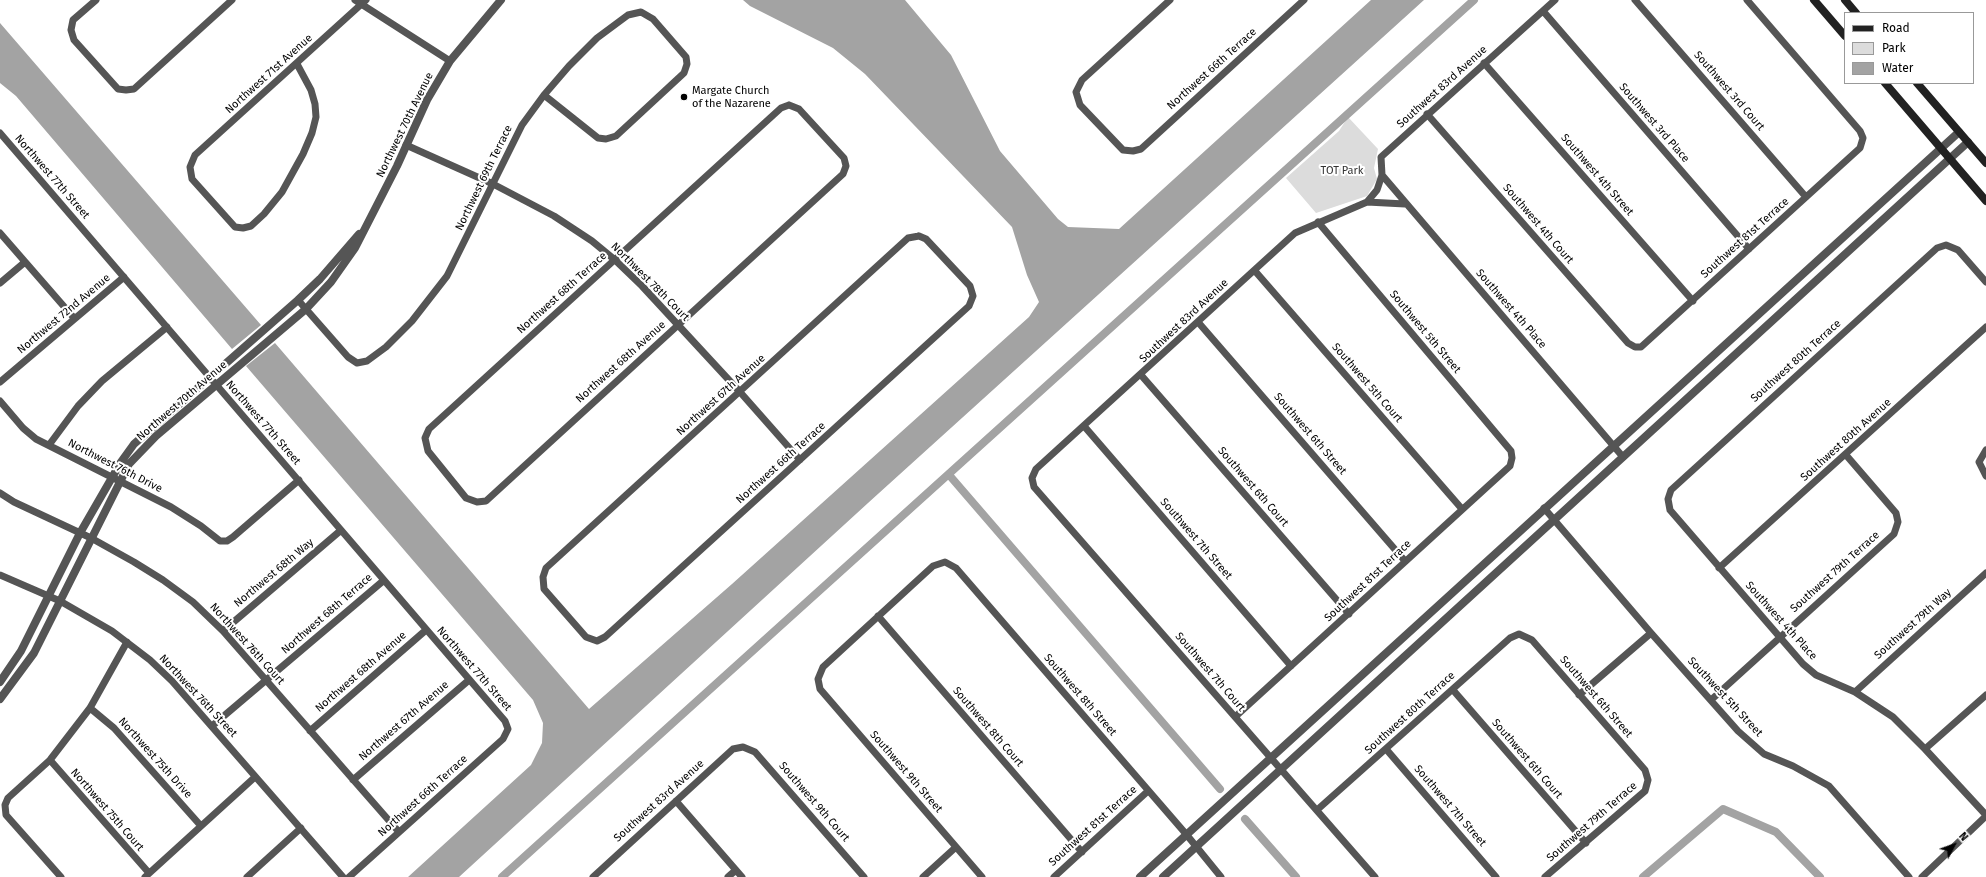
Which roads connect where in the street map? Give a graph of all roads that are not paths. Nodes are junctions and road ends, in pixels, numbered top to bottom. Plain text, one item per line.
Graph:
1 (96, 0) edge
2 (232, 0) edge
3 (501, 0) edge
4 (1170, 0) edge
5 (1304, 0) edge
6 (1555, 0) edge
7 (1635, 0) edge
8 (1748, 0) edge
9 (1814, 0) edge
10 (1845, 0) edge
11 (361, 2) edge
12 (1542, 11) junction
13 (1855, 12) edge
14 (1844, 35) edge
15 (450, 61) junction
16 (1484, 63) junction
17 (297, 64) junction
18 (1886, 84) edge
19 (1918, 84) edge
20 (544, 95) junction
21 (789, 105) joint
22 (1427, 114) junction
23 (1959, 132) junction
24 (0, 133) edge
25 (1968, 142) junction
26 (406, 145) junction
27 (1941, 147) junction
28 (1949, 158) junction
29 (1986, 163) edge
30 (1382, 176) junction
31 (493, 184) junction
32 (1806, 197) junction
33 (1986, 201) edge
34 (1367, 202) junction
35 (1405, 204) junction
36 (1318, 222) junction
37 (365, 228) junction
38 (0, 233) edge
39 (919, 236) joint
40 (1749, 249) junction
41 (615, 260) junction
42 (25, 262) junction
43 (1255, 271) junction
44 (124, 277) junction
45 (1986, 282) edge
46 (0, 284) edge
47 (298, 300) junction
48 (1693, 301) junction
49 (306, 309) junction
50 (74, 318) junction
51 (1198, 322) junction
52 (678, 325) junction
53 (167, 326) junction
54 (1986, 327) edge
55 (1635, 347) joint
56 (1141, 375) junction
57 (210, 378) junction
58 (0, 382) edge
59 (216, 386) junction
60 (740, 392) junction
61 (0, 401) edge
62 (1084, 426) junction
63 (49, 445) junction
64 (1613, 446) junction
65 (1986, 450) edge
66 (1846, 455) junction
67 (1623, 457) junction
68 (1512, 458) joint
69 (800, 460) junction
70 (1986, 476) edge
71 (1032, 478) joint
72 (116, 479) junction
73 (298, 480) junction
74 (0, 493) edge
75 (1668, 499) joint
76 (477, 502) joint
77 (1544, 508) junction
78 (1462, 509) junction
79 (1554, 520) junction
80 (340, 531) junction
81 (80, 533) junction
82 (91, 538) junction
83 (1405, 561) junction
84 (1719, 568) junction
85 (1986, 573) edge
86 (0, 575) edge
87 (383, 581) junction
88 (49, 596) junction
89 (60, 601) junction
90 (1349, 614) junction
91 (878, 616) junction
92 (426, 630) junction
93 (223, 631) junction
94 (1651, 633) junction
95 (1519, 634) joint
96 (1780, 637) junction
97 (597, 640) joint
98 (127, 642) junction
99 (1291, 666) junction
100 (469, 680) junction
101 (0, 682) edge
102 (266, 682) junction
103 (1453, 690) junction
104 (1855, 692) junction
105 (1579, 695) junction
106 (1986, 695) edge
107 (0, 699) edge
108 (1711, 700) junction
109 (90, 708) junction
110 (1235, 717) junction
111 (212, 726) junction
112 (508, 729) joint
113 (310, 731) junction
114 (743, 747) joint
115 (1386, 749) junction
116 (1925, 749) junction
117 (1271, 758) junction
118 (50, 760) junction
119 (1281, 769) junction
120 (255, 777) junction
121 (352, 780) junction
122 (1648, 780) joint
123 (1148, 791) junction
124 (676, 801) junction
125 (1317, 810) junction
126 (1986, 816) edge
127 (201, 826) junction
128 (301, 828) junction
129 (399, 832) junction
130 (1186, 834) junction
131 (1586, 843) junction
132 (956, 847) junction
133 (1196, 847) junction
134 (1082, 852) junction
135 (736, 870) junction
136 (147, 875) edge
137 (61, 877) edge
138 (247, 877) edge
139 (343, 877) edge
140 (349, 877) edge
141 (593, 877) edge
142 (728, 877) edge
143 (742, 877) edge
144 (864, 877) edge
145 (923, 877) edge
146 (982, 877) edge
147 (1054, 877) edge
148 (1140, 877) edge
149 (1163, 877) edge
150 (1221, 877) edge
151 (1375, 877) edge
152 (1496, 877) edge
153 (1545, 877) edge
154 (1909, 877) edge
155 (1922, 877) edge

1 - 2 street
3 - 15 street, Northwest 70th Avenue
4 - 5 street, Northwest 66th Terrace
6 - 12 street, Southwest 83rd Avenue
7 - 32 street, Southwest 3rd Court
8 - 32 street, Southwest 81st Terrace
9 - 14 main road
10 - 13 main road
11 - 15 street
11 - 17 street, Northwest 71st Avenue
12 - 16 street, Southwest 83rd Avenue
12 - 40 street, Southwest 3rd Place
15 - 26 street, Northwest 70th Avenue
16 - 22 street, Southwest 83rd Avenue
16 - 48 street, Southwest 4th Street
17 - 17 street, Northwest 71st Avenue
18 - 27 main road
19 - 23 main road
20 - 20 street, Northwest 69th Terrace
20 - 31 street, Northwest 69th Terrace
21 - 41 street, Northwest 68th Terrace
21 - 52 street, Northwest 68th Avenue
22 - 30 street, Southwest 83rd Avenue
22 - 55 street, Southwest 4th Court
23 - 25 main road
23 - 27 street
24 - 44 street, Northwest 77th Street
25 - 28 street
25 - 29 main road
26 - 31 street, Northwest 78th Court
26 - 37 street, Northwest 70th Avenue
27 - 28 main road
27 - 64 street
28 - 33 main road
28 - 67 street
30 - 34 street, Southwest 83rd Avenue
30 - 35 street, Southwest 4th Place
31 - 41 street, Northwest 78th Court
31 - 49 street, Northwest 69th Terrace
32 - 40 street, Southwest 81st Terrace
34 - 35 street, Southwest 83rd Avenue
34 - 36 street, Southwest 83rd Avenue
35 - 64 street, Southwest 4th Place
36 - 43 street, Southwest 83rd Avenue
36 - 68 street, Southwest 5th Street
37 - 47 street, Northwest 70th Avenue
37 - 49 street, Northwest 70th Avenue
38 - 42 street
39 - 60 street, Northwest 67th Avenue
39 - 69 street, Northwest 66th Terrace
40 - 48 street, Southwest 81st Terrace
41 - 52 street, Northwest 78th Court
41 - 76 street, Northwest 68th Terrace
42 - 46 street
42 - 50 street
43 - 51 street, Southwest 83rd Avenue
43 - 78 street, Southwest 5th Court
44 - 50 street, Northwest 72nd Avenue
44 - 53 street, Northwest 77th Street
45 - 75 street, Southwest 80th Terrace
47 - 49 street
47 - 57 street, Northwest 70th Avenue
48 - 55 street, Southwest 81st Terrace
49 - 59 street, Northwest 70th Avenue
50 - 58 street, Northwest 72nd Avenue
51 - 56 street, Southwest 83rd Avenue
51 - 83 street, Southwest 6th Street
52 - 60 street, Northwest 78th Court
52 - 76 street, Northwest 68th Avenue
53 - 57 street, Northwest 77th Street
53 - 63 street
54 - 66 street, Southwest 80th Avenue
56 - 62 street, Southwest 83rd Avenue
56 - 90 street, Southwest 6th Court
57 - 59 street, Northwest 77th Street
57 - 72 street, Northwest 70th Avenue
59 - 72 street, Northwest 70th Avenue
59 - 73 street, Northwest 77th Street
60 - 69 street, Northwest 78th Court
60 - 97 street, Northwest 67th Avenue
61 - 63 street, Northwest 76th Drive
62 - 71 street, Southwest 83rd Avenue
62 - 99 street, Southwest 7th Street
63 - 72 street, Northwest 76th Drive
64 - 67 street, Southwest 4th Place
64 - 77 street
65 - 70 street
66 - 84 street, Southwest 80th Avenue
66 - 96 street, Southwest 79th Terrace
67 - 79 street
68 - 78 street, Southwest 81st Terrace
69 - 97 street, Northwest 66th Terrace
71 - 110 street, Southwest 7th Court
72 - 73 street, Northwest 76th Drive
72 - 81 street, Northwest 70th Avenue
72 - 82 street, Northwest 70th Avenue
73 - 80 street, Northwest 77th Street
74 - 81 street, Northwest 76th Court
75 - 84 street, Southwest 4th Place
77 - 79 street, Southwest 5th Street
77 - 117 street
78 - 83 street, Southwest 81st Terrace
79 - 94 street, Southwest 5th Street
79 - 119 street
80 - 87 street, Northwest 77th Street
80 - 93 street, Northwest 68th Way
81 - 82 street, Northwest 76th Court
81 - 88 street, Northwest 70th Avenue
82 - 89 street, Northwest 70th Avenue
82 - 93 street, Northwest 76th Court
83 - 90 street, Southwest 81st Terrace
84 - 96 street, Southwest 4th Place
85 - 104 street, Southwest 79th Way
86 - 88 street, Northwest 76th Street
87 - 92 street, Northwest 77th Street
87 - 102 street, Northwest 68th Terrace
88 - 89 street, Northwest 76th Street
88 - 101 street, Northwest 70th Avenue
89 - 98 street, Northwest 76th Street
89 - 107 street, Northwest 70th Avenue
90 - 99 street, Southwest 81st Terrace
91 - 123 street, Southwest 8th Street
91 - 132 street, Southwest 9th Street
91 - 134 street, Southwest 8th Court
92 - 100 street, Northwest 77th Street
92 - 113 street, Northwest 68th Avenue
93 - 102 street, Northwest 76th Court
94 - 105 street
94 - 108 street, Southwest 5th Street
95 - 103 street, Southwest 80th Terrace
95 - 105 street, Southwest 6th Street
96 - 104 street, Southwest 4th Place
96 - 108 street, Southwest 79th Terrace
98 - 109 street
98 - 111 street, Northwest 76th Street
99 - 110 street, Southwest 81st Terrace
100 - 112 street, Northwest 77th Street
100 - 121 street, Northwest 67th Avenue
102 - 111 street, Northwest 68th Terrace
102 - 113 street, Northwest 76th Court
103 - 115 street, Southwest 80th Terrace
103 - 131 street, Southwest 6th Court
104 - 116 street, Southwest 4th Place
105 - 122 street, Southwest 6th Street
106 - 116 street
108 - 154 street, Southwest 5th Street
109 - 118 street
109 - 127 street, Northwest 75th Drive
110 - 117 street, Southwest 7th Court
111 - 120 street, Northwest 76th Street
112 - 129 street, Northwest 66th Terrace
113 - 121 street, Northwest 76th Court
114 - 124 street, Southwest 83rd Avenue
114 - 144 street, Southwest 9th Court
115 - 125 street, Southwest 80th Terrace
115 - 152 street, Southwest 7th Street
116 - 126 street, Southwest 4th Place
117 - 119 street, Southwest 7th Court
117 - 130 street
118 - 136 street, Northwest 75th Court
118 - 137 street
119 - 125 street, Southwest 7th Court
119 - 133 street
120 - 127 street
120 - 128 street, Northwest 76th Street
121 - 129 street, Northwest 76th Court
122 - 131 street, Southwest 79th Terrace
123 - 130 street, Southwest 8th Street
123 - 134 street, Southwest 81st Terrace
124 - 135 street
124 - 141 street, Southwest 83rd Avenue
125 - 151 street, Southwest 7th Court
126 - 155 street
127 - 136 street
128 - 138 street
128 - 139 street, Northwest 76th Street
129 - 140 street, Northwest 66th Terrace
130 - 133 street, Southwest 8th Street
130 - 148 street
131 - 153 street, Southwest 79th Terrace
132 - 145 street
132 - 146 street, Southwest 9th Street
133 - 149 street
133 - 150 street, Southwest 8th Street
134 - 147 street, Southwest 81st Terrace
135 - 142 street
135 - 143 street

